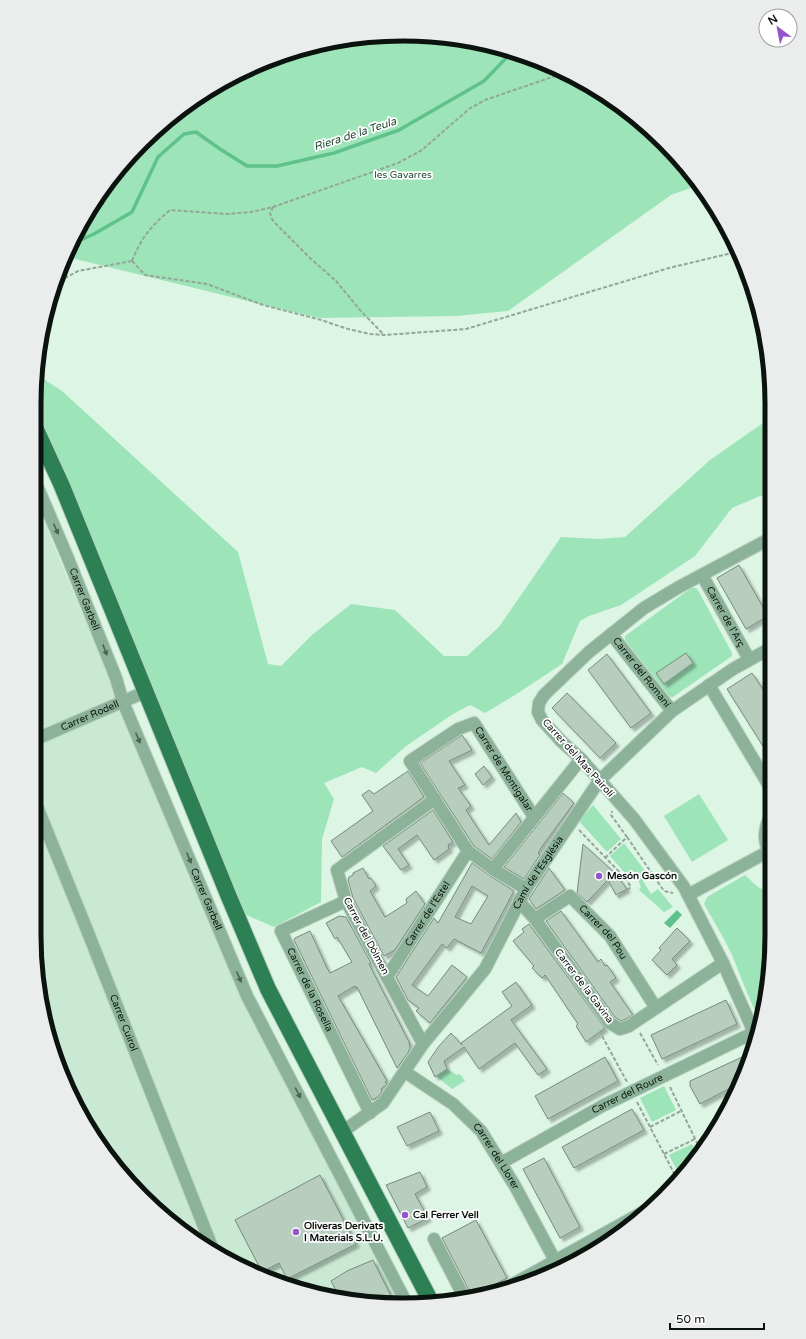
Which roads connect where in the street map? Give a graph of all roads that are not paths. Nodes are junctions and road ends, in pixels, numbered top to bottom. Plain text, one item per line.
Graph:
1 (41, 440) edge
2 (41, 495) edge
3 (765, 541) edge
4 (702, 575) junction
5 (612, 634) junction
6 (765, 651) edge
7 (749, 660) junction
8 (709, 685) junction
9 (145, 692) junction
10 (123, 702) junction
11 (672, 711) junction
12 (41, 737) edge
13 (581, 759) junction
14 (765, 779) edge
15 (599, 781) junction
16 (435, 799) junction
17 (41, 816) edge
18 (534, 817) junction
19 (468, 850) junction
20 (765, 854) edge
21 (493, 870) junction
22 (526, 889) junction
23 (686, 891) junction
24 (346, 901) junction
25 (520, 901) junction
26 (535, 920) junction
27 (723, 962) junction
28 (387, 977) junction
29 (656, 1008) junction
30 (753, 1028) edge
31 (751, 1036) edge
32 (423, 1044) junction
33 (405, 1072) junction
34 (370, 1113) junction
35 (342, 1132) junction
36 (501, 1163) junction
37 (617, 1227) edge
38 (434, 1239) dead end
39 (210, 1242) edge
40 (557, 1263) edge
41 (548, 1268) edge
42 (462, 1293) edge
43 (428, 1297) edge
44 (404, 1298) edge

1 - 9 main road
2 -> 10 street, Carrer Garbell
3 - 4 street, Carrer del Mas Pairolí
4 - 5 street, Carrer del Mas Pairolí
4 - 7 street, Carrer de l'Arç
5 - 11 street, Carrer del Romaní
5 - 13 street, Carrer del Mas Pairolí
6 - 7 street, Camí de l'Església
7 - 8 street, Camí de l'Església
8 - 11 street, Camí de l'Església
8 - 14 street
9 - 10 street, Carrer Rodell
9 - 35 main road
10 - 12 street, Carrer Rodell
10 -> 44 street, Carrer Garbell
11 - 15 street, Camí de l'Església
13 - 15 street, Carrer del Mas Pairolí
13 - 18 street
15 - 22 street, Camí de l'Església
15 - 23 street, Carrer del Mas Pairolí
16 - 18 street, Carrer de Montigalar
16 - 19 street
16 - 24 street, Carrer del Dòlmen
17 - 39 street, Carrer Cuirol
18 - 21 street
19 - 21 street
19 - 28 street, Carrer de l'Estel
20 - 23 street
21 - 22 street
22 - 25 street, Camí de l'Església
23 - 27 street, Carrer del Mas Pairolí
24 - 28 street, Carrer del Dòlmen
24 - 34 street, Carrer de la Rosella
25 - 26 street, Carrer de la Gavina
25 - 32 street, Camí de l'Església
26 - 29 street, Carrer de la Gavina
26 - 29 street, Carrer del Pou
27 - 29 street, Carrer de la Gavina
27 - 30 street, Carrer del Mas Pairolí
28 - 32 street, Carrer del Dòlmen
31 - 36 street, Carrer del Roure
32 - 33 street, Camí de l'Església
33 - 34 street, Camí de l'Església
33 - 36 street, Carrer del Llorer
34 - 35 street, Camí de l'Església
35 - 43 main road
36 - 40 street, Carrer del Llorer
37 - 40 street
38 - 42 street
40 - 41 street

